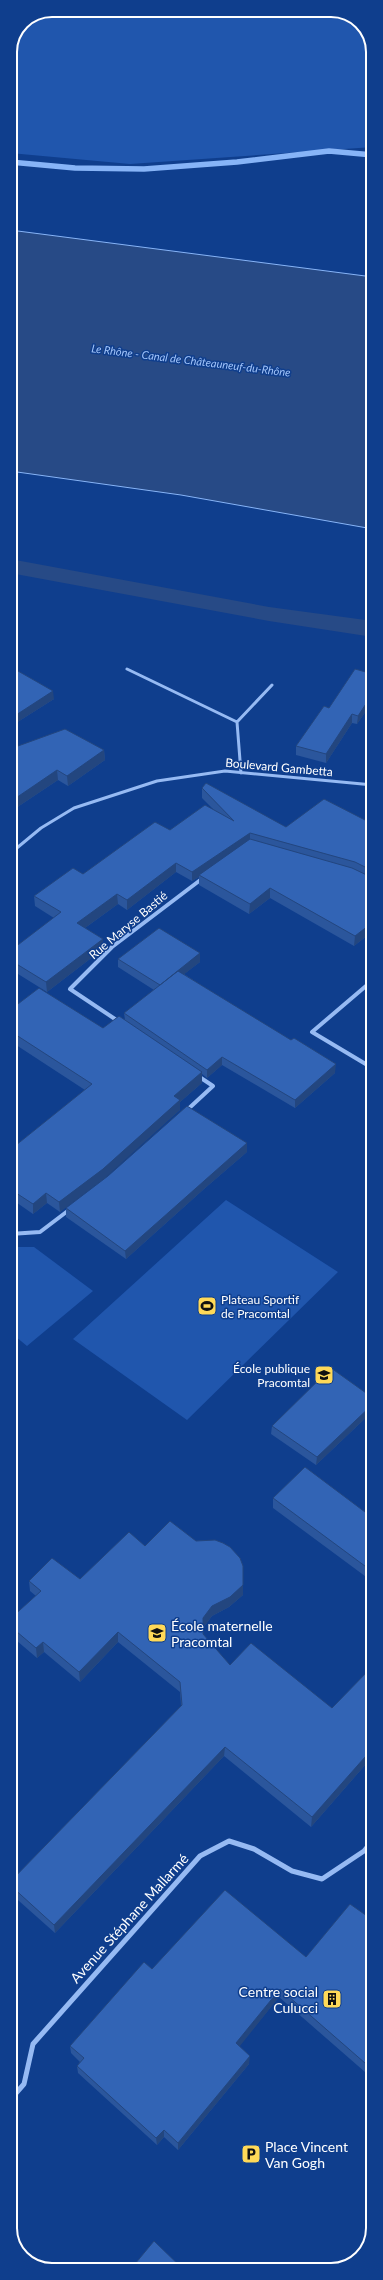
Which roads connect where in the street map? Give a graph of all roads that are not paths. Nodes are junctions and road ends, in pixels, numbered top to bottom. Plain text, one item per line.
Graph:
1 (127, 669) dead end
2 (272, 685) dead end
3 (237, 722) junction
4 (241, 773) junction
5 (366, 784) edge
6 (17, 847) edge
7 (206, 876) edge
8 (366, 986) edge
9 (122, 1024) edge
10 (366, 1064) edge
11 (193, 1072) edge
12 (182, 1115) edge
13 (76, 1204) edge
14 (17, 1234) edge
15 (366, 1849) edge
16 (17, 2092) edge

1 - 3 street
2 - 3 street
3 - 4 street
4 - 5 street, Boulevard Gambetta
4 - 6 street, Boulevard Gambetta
7 - 9 street, Rue Maryse Bastié
8 - 10 street
11 - 12 street
13 - 14 street
15 - 16 street, Avenue Stéphane Mallarmé

